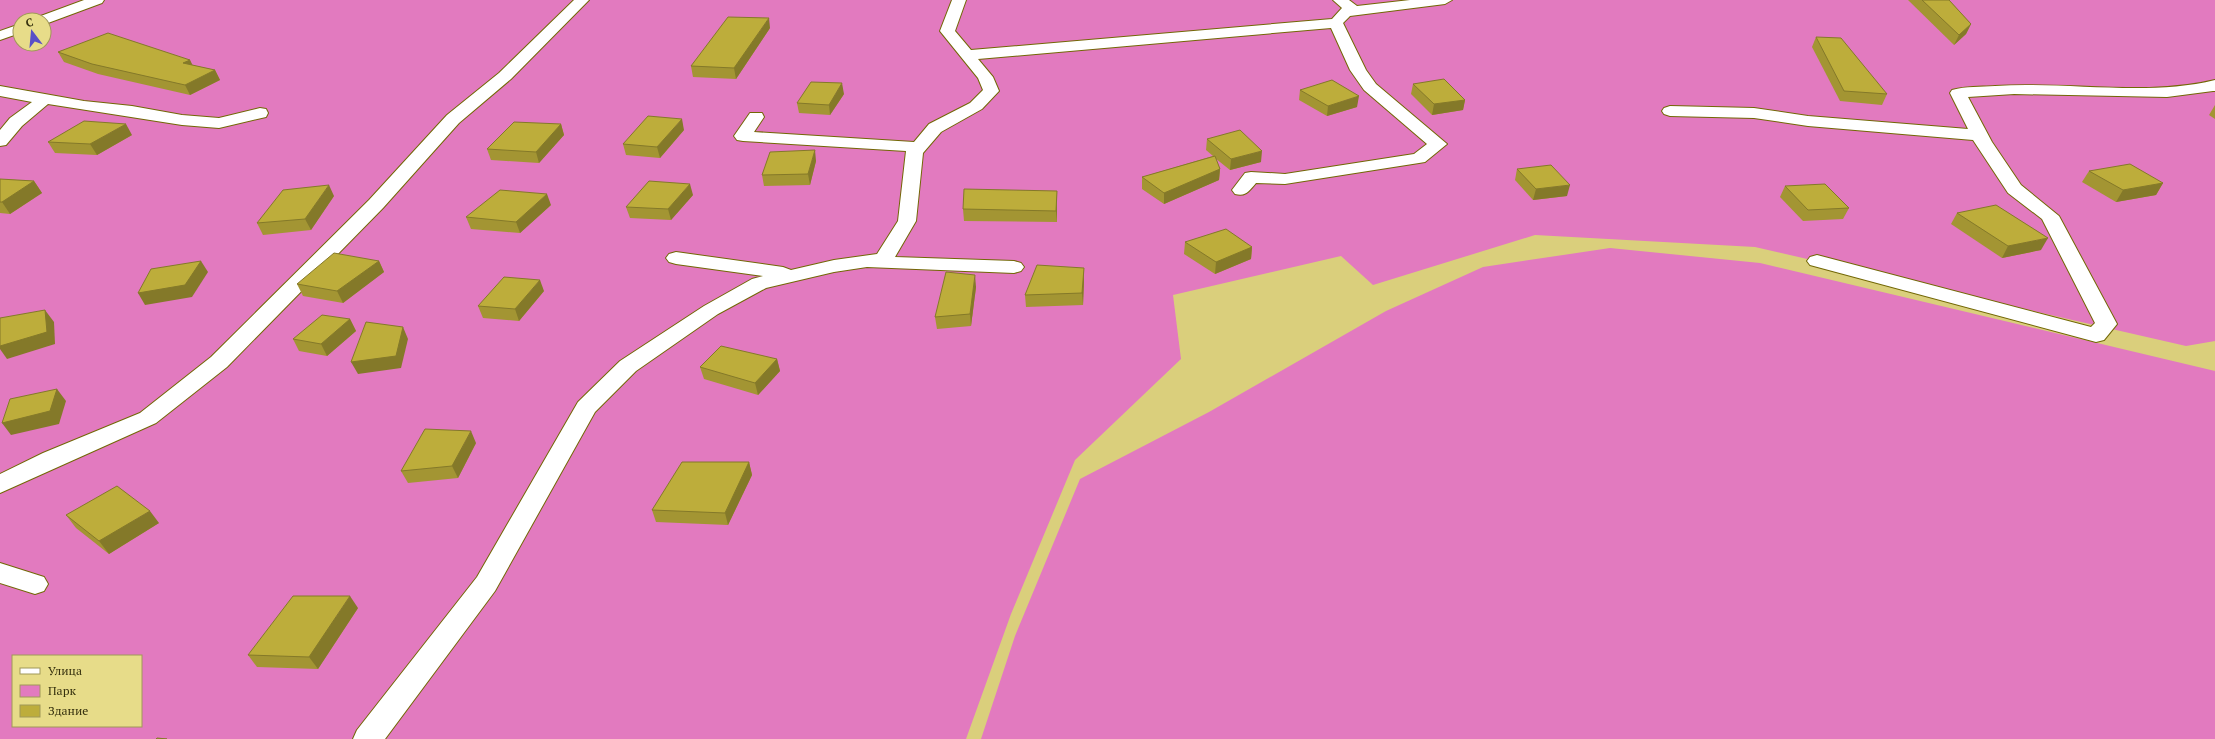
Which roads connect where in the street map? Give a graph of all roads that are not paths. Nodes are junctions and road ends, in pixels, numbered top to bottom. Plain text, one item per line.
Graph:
1 (97, 0) edge
2 (582, 0) edge
3 (959, 0) edge
4 (1445, 0) edge
5 (1341, 12) edge
6 (52, 16) edge
7 (12, 31) edge
8 (0, 36) edge
9 (967, 56) junction
10 (2215, 85) edge
11 (0, 91) edge
12 (45, 99) junction
13 (1670, 112) dead end
14 (260, 113) dead end
15 (756, 117) dead end
16 (1980, 135) junction
17 (0, 141) edge
18 (919, 147) junction
19 (1241, 190) dead end
20 (676, 258) dead end
21 (1817, 261) dead end
22 (865, 262) junction
23 (1014, 267) dead end
24 (796, 275) junction
25 (0, 484) edge
26 (0, 573) edge
27 (35, 584) dead end
28 (368, 739) edge

1 - 6 street
2 - 25 street
3 - 9 street
4 - 5 street
5 - 9 street
5 - 19 street
7 - 8 street
9 - 18 street
10 - 16 street
11 - 12 street
12 - 14 street
12 - 17 street
13 - 16 street
15 - 18 street
16 - 21 street
18 - 22 street
20 - 24 street
22 - 23 street
22 - 24 street
24 - 28 street
26 - 27 street

